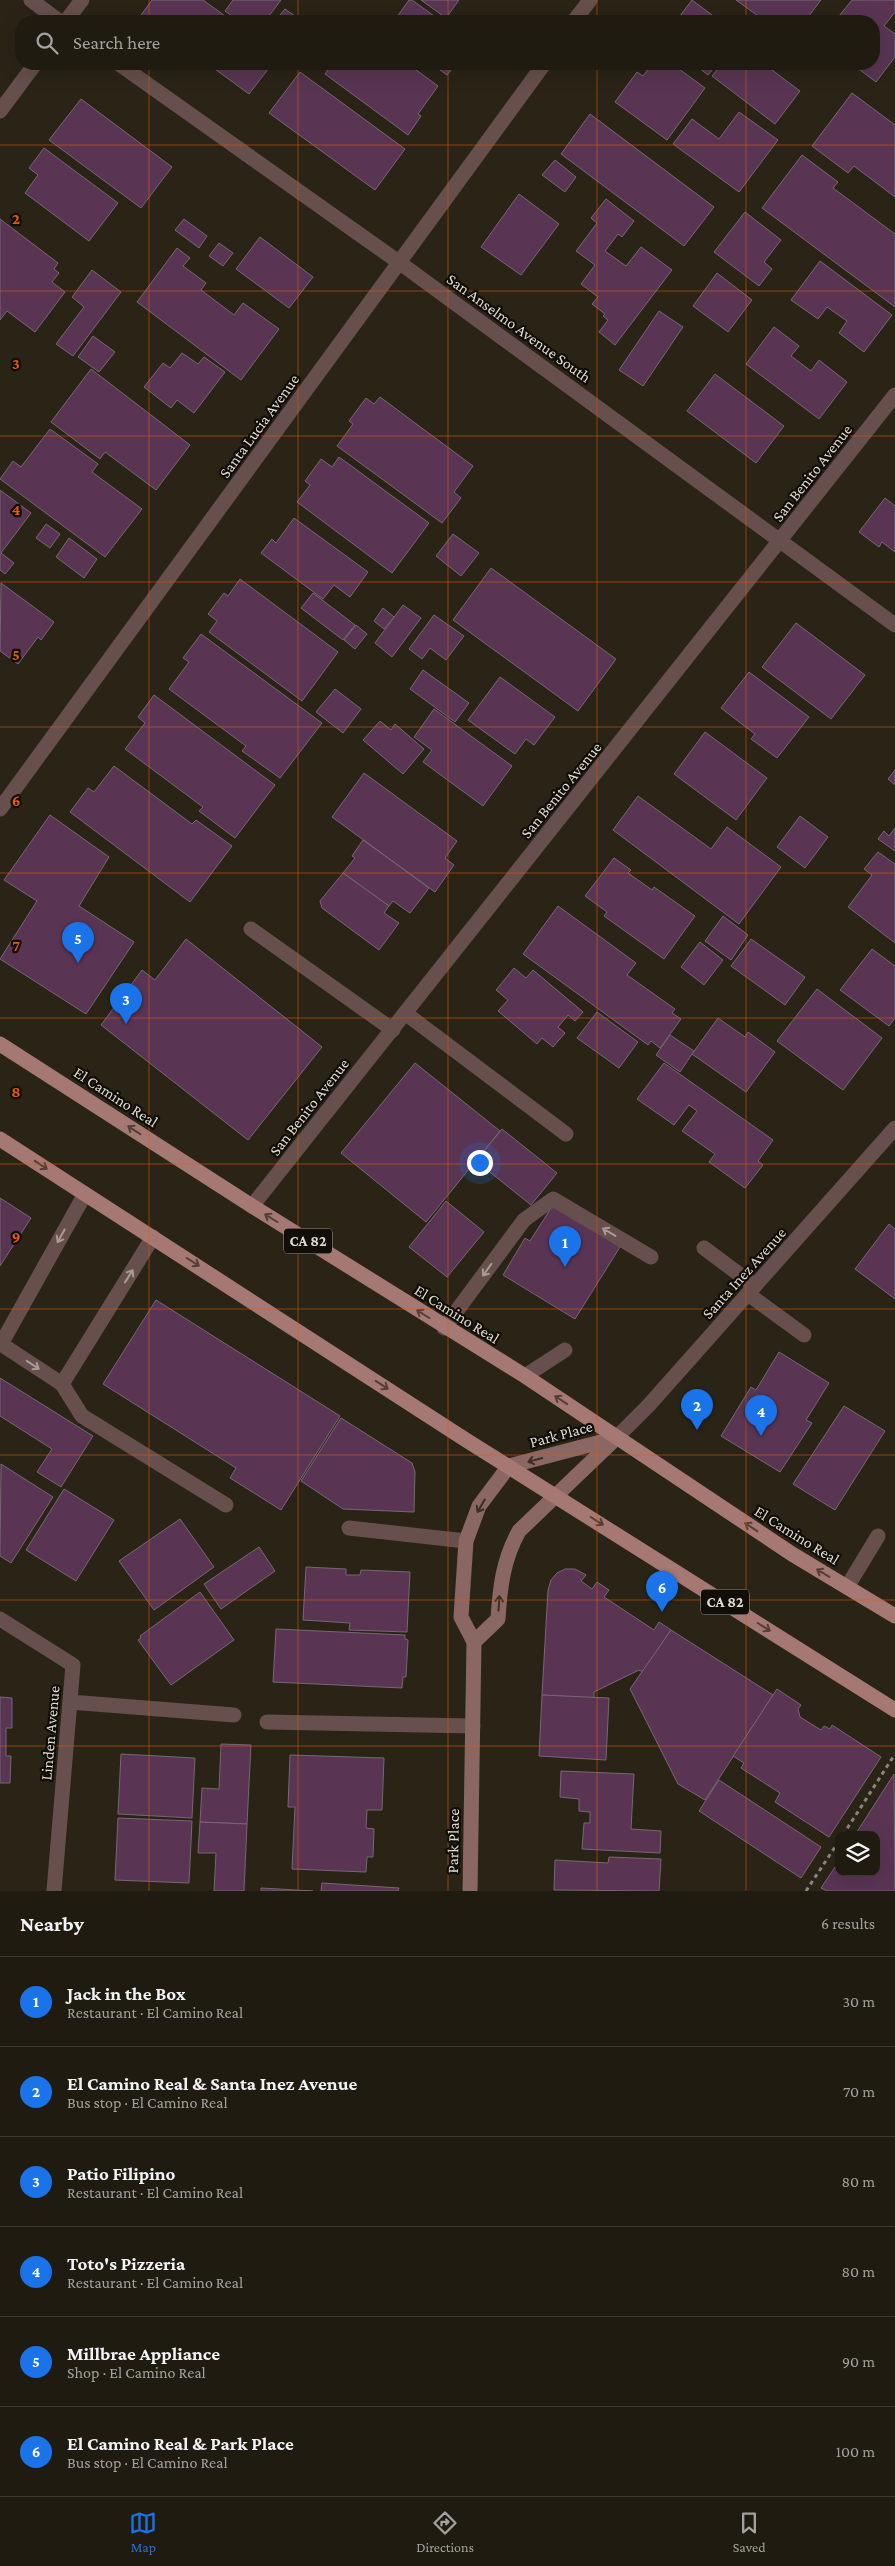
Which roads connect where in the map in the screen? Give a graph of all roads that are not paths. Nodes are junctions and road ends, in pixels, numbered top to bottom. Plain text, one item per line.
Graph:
1 (31, 0) edge
2 (82, 0) edge
3 (590, 0) edge
4 (51, 15) edge
5 (71, 15) edge
6 (579, 15) edge
7 (31, 70) edge
8 (127, 70) edge
9 (540, 70) edge
10 (0, 111) edge
11 (400, 264) junction
12 (895, 395) edge
13 (781, 541) junction
14 (895, 625) edge
15 (0, 809) edge
16 (251, 929) dead end
17 (405, 1013) junction
18 (393, 1030) junction
19 (0, 1044) edge
20 (895, 1128) edge
21 (566, 1134) dead end
22 (0, 1139) edge
23 (85, 1194) junction
24 (252, 1206) junction
25 (153, 1237) junction
26 (704, 1248) dead end
27 (651, 1257) dead end
28 (752, 1290) junction
29 (444, 1328) junction
30 (804, 1335) dead end
31 (565, 1350) dead end
32 (525, 1376) junction
33 (62, 1384) junction
34 (616, 1438) junction
35 (509, 1466) junction
36 (556, 1495) junction
37 (226, 1505) dead end
38 (349, 1528) dead end
39 (878, 1536) dead end
40 (466, 1541) junction
41 (847, 1587) junction
42 (895, 1616) edge
43 (0, 1619) edge
44 (474, 1642) junction
45 (70, 1702) junction
46 (895, 1710) edge
47 (234, 1715) dead end
48 (267, 1722) dead end
49 (473, 1726) junction
50 (54, 1891) edge
51 (470, 1891) edge

1 - 4 street
2 - 5 street
3 - 6 street
7 - 10 street
8 - 11 street, San Anselmo Avenue South
9 - 11 street, Santa Lucia Avenue
11 - 13 street, San Anselmo Avenue South
11 - 15 street, Santa Lucia Avenue
12 - 13 street, San Benito Avenue
13 - 14 street, San Anselmo Avenue South
13 - 17 street, San Benito Avenue
16 - 18 street
17 - 18 street, San Benito Avenue
17 - 21 street
18 - 24 street, San Benito Avenue
24 -> 19 main road, El Camino Real / CA 82
20 - 28 street, Santa Inez Avenue
22 -> 23 main road, CA 82
23 - 25 main road, CA 82
23 -> 33 street
29 -> 24 main road, El Camino Real / CA 82
33 -> 25 street
25 -> 35 main road, CA 82
26 - 28 street
27 -> 29 street
28 - 30 street
28 - 34 street, Santa Inez Avenue
29 - 32 main road, El Camino Real / CA 82
31 - 32 street
34 -> 32 main road, El Camino Real / CA 82
33 - 37 street
34 -> 35 main road, Park Place
34 - 36 main road, Park Place
41 -> 34 main road, El Camino Real / CA 82
35 - 36 main road, CA 82
35 -> 40 main road, Park Place
44 -> 36 main road, Park Place
36 -> 46 main road, CA 82
38 - 40 street
39 - 41 street
40 - 44 main road, Park Place
41 - 42 main road, El Camino Real / CA 82
43 - 45 street, Linden Avenue
44 - 49 main road, Park Place
45 - 47 street
45 - 50 street, Linden Avenue
48 - 49 street
49 - 51 main road, Park Place

